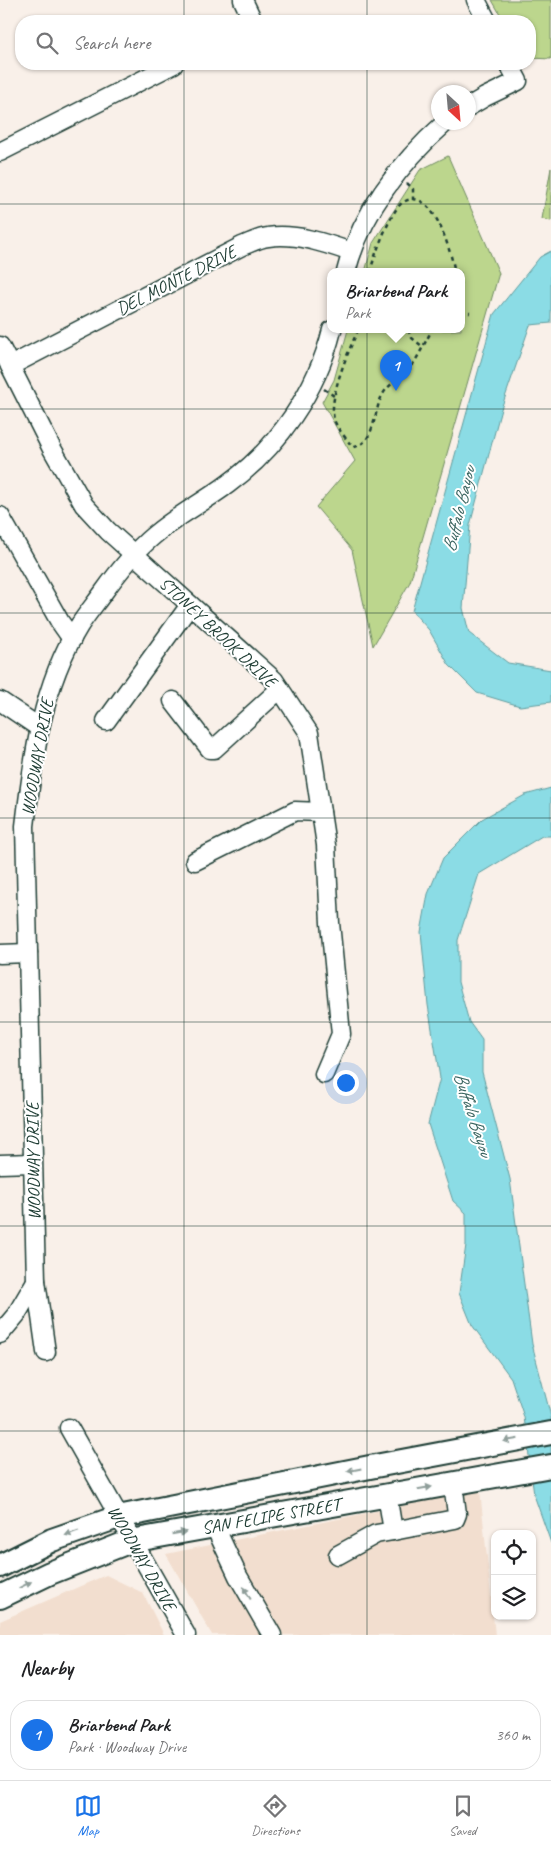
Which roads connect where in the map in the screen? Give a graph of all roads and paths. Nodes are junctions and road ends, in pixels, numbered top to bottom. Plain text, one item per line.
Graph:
1 (243, 0) edge
2 (476, 0) edge
3 (250, 15) edge
4 (482, 15) edge
5 (162, 70) edge
6 (512, 70) edge
7 (476, 102) edge
8 (437, 130) edge
9 (0, 152) edge
10 (404, 180) dead end
11 (414, 200) junction
12 (351, 252) junction
13 (347, 268) edge
14 (371, 268) edge
15 (454, 268) edge
16 (465, 312) edge
17 (470, 313) dead end
18 (331, 333) edge
19 (357, 333) edge
20 (410, 333) edge
21 (430, 333) edge
22 (0, 346) edge
23 (422, 346) junction
24 (10, 366) junction
25 (0, 516) edge
26 (134, 555) junction
27 (190, 605) junction
28 (72, 638) junction
29 (280, 689) junction
30 (173, 701) dead end
31 (0, 702) edge
32 (106, 721) dead end
33 (40, 728) junction
34 (321, 812) junction
35 (194, 861) dead end
36 (28, 952) junction
37 (0, 954) edge
38 (324, 1074) dead end
39 (32, 1163) junction
40 (0, 1164) edge
41 (36, 1281) junction
42 (41, 1323) junction
43 (4, 1330) edge
44 (46, 1352) dead end
45 (69, 1428) dead end
46 (551, 1433) edge
47 (382, 1465) junction
48 (551, 1466) edge
49 (453, 1483) junction
50 (387, 1494) junction
51 (118, 1517) junction
52 (215, 1527) junction
53 (393, 1531) junction
54 (131, 1541) junction
55 (338, 1555) dead end
56 (0, 1566) edge
57 (0, 1597) edge
58 (186, 1635) edge
59 (272, 1635) edge

1 - 3 street
2 - 4 street
5 - 9 street
6 - 7 street
8 - 12 street
10 - 11 path
11 - 14 path
11 - 15 path
12 - 13 street
12 - 24 street, DEL MONTE DRIVE
16 - 17 path
18 - 26 street, WOODWAY DRIVE
19 - 23 path
20 - 23 path
21 - 23 path
22 - 24 street, STONEY BROOK DRIVE
24 - 26 street, STONEY BROOK DRIVE
25 - 28 street
26 - 27 street, STONEY BROOK DRIVE
26 - 28 street, WOODWAY DRIVE
27 - 29 street, STONEY BROOK DRIVE
27 - 32 street
28 - 33 street, WOODWAY DRIVE
29 - 30 street
29 - 34 street, STONEY BROOK DRIVE
31 - 33 street
33 - 36 street, WOODWAY DRIVE
34 - 35 street
34 - 38 street, STONEY BROOK DRIVE
36 - 37 street
36 - 39 street, WOODWAY DRIVE
39 - 40 street
39 - 41 street, WOODWAY DRIVE
41 - 42 street, WOODWAY DRIVE
41 - 43 street
42 - 43 street
42 - 44 street, WOODWAY DRIVE
45 - 51 street, WOODWAY DRIVE
46 -> 47 main road, SAN FELIPE STREET
47 - 50 main road
47 -> 51 main road, SAN FELIPE STREET
48 - 49 main road, SAN FELIPE STREET
50 -> 49 main road, SAN FELIPE STREET
49 - 53 street
50 - 52 main road, SAN FELIPE STREET
50 - 53 street
51 - 54 street, WOODWAY DRIVE
51 -> 56 main road, SAN FELIPE STREET
54 -> 52 main road, SAN FELIPE STREET
59 -> 52 street
53 - 55 street
57 -> 54 main road, SAN FELIPE STREET
54 - 58 street, WOODWAY DRIVE

